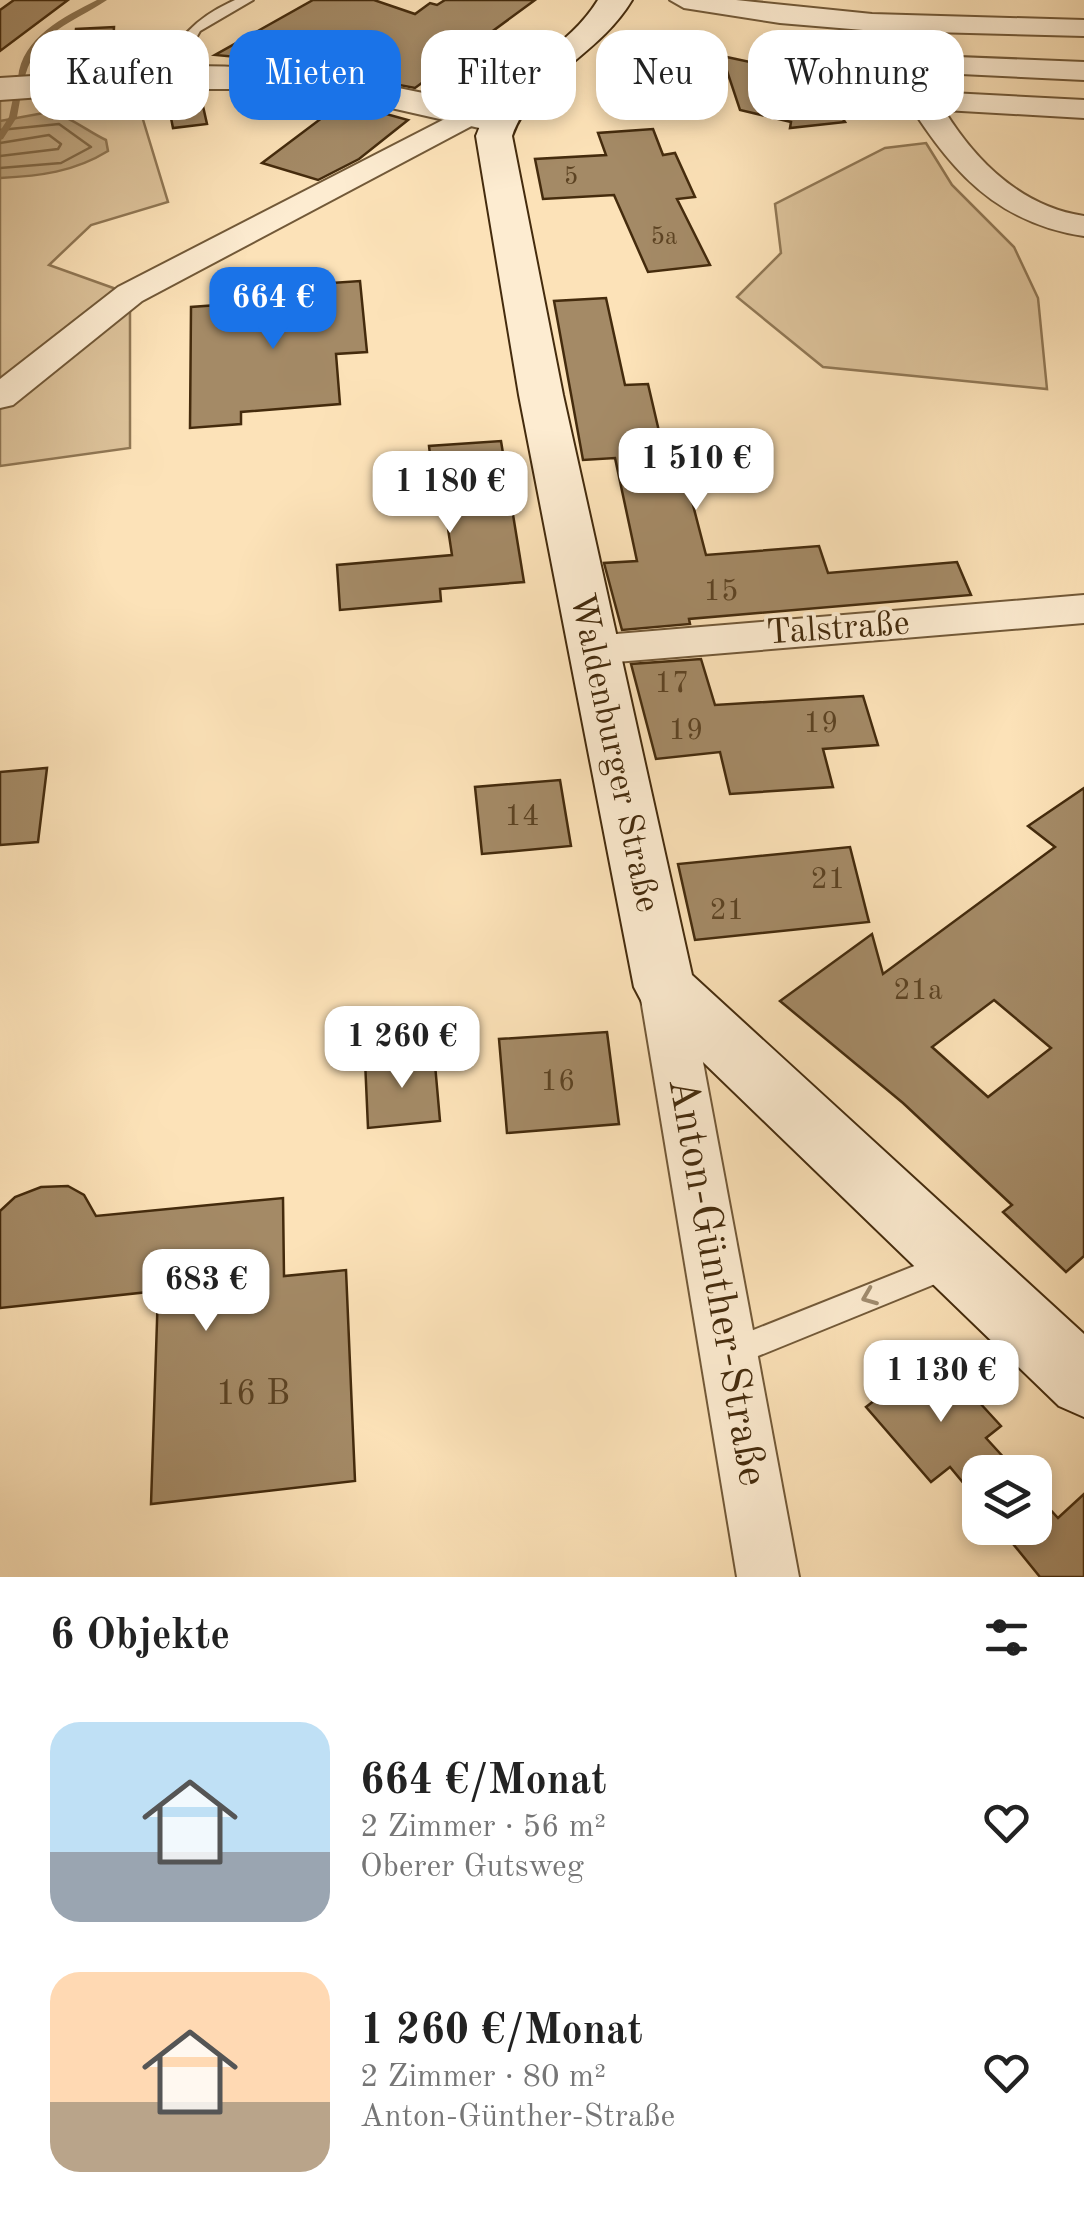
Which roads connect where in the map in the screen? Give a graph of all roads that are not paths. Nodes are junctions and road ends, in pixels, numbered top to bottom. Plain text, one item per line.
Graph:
1 (246, 0) edge
2 (615, 0) edge
3 (684, 0) edge
4 (872, 22) junction
5 (1084, 28) edge
6 (191, 30) edge
7 (877, 30) edge
8 (576, 46) edge
9 (964, 66) edge
10 (1084, 71) edge
11 (209, 80) edge
12 (30, 87) edge
13 (0, 89) edge
14 (964, 102) edge
15 (421, 105) edge
16 (1084, 109) edge
17 (480, 120) edge
18 (485, 120) edge
19 (937, 120) edge
20 (1084, 226) edge
21 (0, 397) edge
22 (1084, 609) edge
23 (592, 650) junction
24 (664, 987) junction
25 (960, 1261) junction
26 (729, 1353) junction
27 (1084, 1382) edge
28 (768, 1577) edge

1 - 6 lane
2 - 8 main road
3 - 4 street
4 - 5 street
4 - 7 street
9 - 10 street
11 - 15 main road
12 - 13 main road
14 - 16 street
17 - 21 street
18 - 23 main road, Waldenburger Straße
19 - 20 street
22 - 23 street, Talstraße
23 - 24 main road, Waldenburger Straße
24 - 25 main road
24 - 26 street, Anton-Günther-Straße
25 -> 26 lane
25 - 27 main road
26 - 28 street, Anton-Günther-Straße

